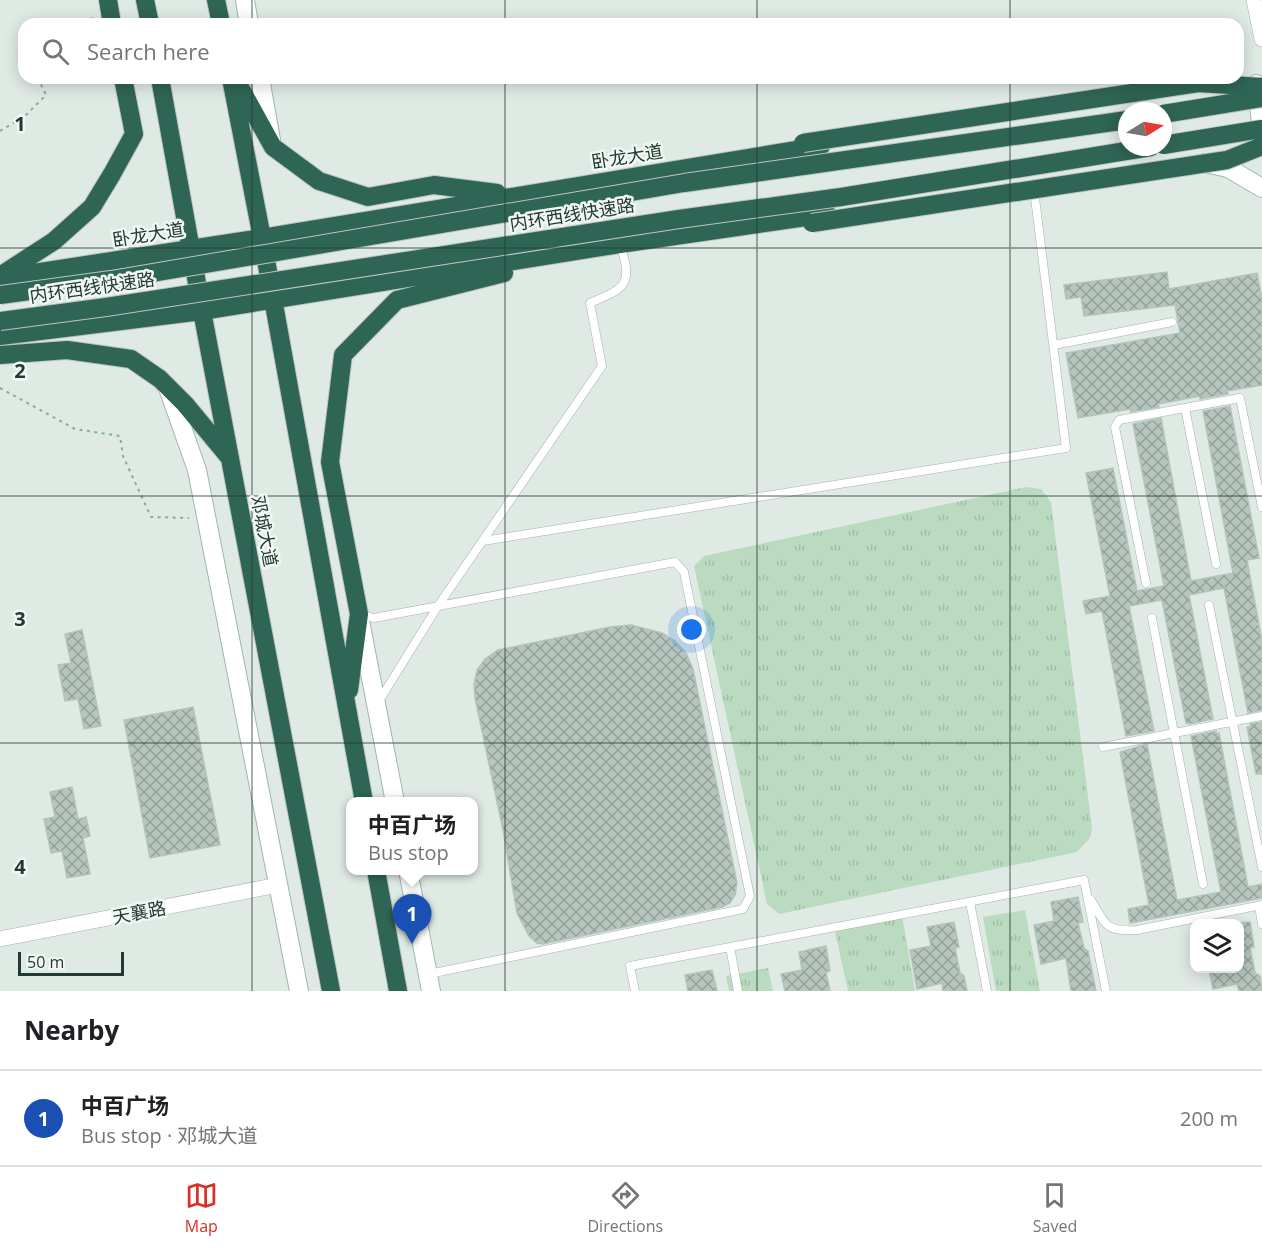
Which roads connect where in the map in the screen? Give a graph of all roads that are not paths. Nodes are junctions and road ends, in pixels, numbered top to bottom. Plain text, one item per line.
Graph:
1 (145, 0) edge
2 (216, 0) edge
3 (245, 0) edge
4 (1254, 0) edge
5 (149, 18) edge
6 (219, 18) edge
7 (248, 18) edge
8 (1262, 39) edge
9 (124, 84) edge
10 (161, 84) edge
11 (234, 84) edge
12 (236, 84) edge
13 (261, 84) edge
14 (1191, 84) edge
15 (1214, 84) edge
16 (1260, 87) edge
17 (1172, 111) edge
18 (1118, 121) edge
19 (1262, 129) edge
20 (1172, 144) edge
21 (273, 147) junction
22 (1262, 147) edge
23 (1118, 152) edge
24 (1188, 160) junction
25 (613, 180) junction
26 (1033, 184) junction
27 (1262, 188) edge
28 (517, 195) junction
29 (688, 234) junction
30 (262, 238) junction
31 (620, 244) junction
32 (191, 249) junction
33 (0, 277) edge
34 (0, 295) edge
35 (273, 299) junction
36 (202, 311) junction
37 (0, 321) edge
38 (1172, 322) dead end
39 (0, 336) edge
40 (1054, 345) junction
41 (0, 355) edge
42 (168, 388) junction
43 (1185, 408) junction
44 (231, 460) junction
45 (1262, 507) edge
46 (483, 541) junction
47 (1216, 564) dead end
48 (1146, 583) dead end
49 (1209, 605) dead end
50 (438, 606) junction
51 (359, 614) junction
52 (1152, 618) dead end
53 (376, 705) junction
54 (347, 709) junction
55 (1262, 716) edge
56 (1233, 722) junction
57 (1174, 733) junction
58 (1103, 747) dead end
59 (363, 797) edge
60 (394, 797) edge
61 (1262, 867) edge
62 (377, 875) edge
63 (409, 875) edge
64 (1203, 884) dead end
65 (278, 885) junction
66 (1087, 894) junction
67 (970, 902) junction
68 (1260, 905) edge
69 (1262, 924) edge
70 (0, 939) edge
71 (730, 947) junction
72 (429, 983) edge
73 (299, 991) edge
74 (331, 991) edge
75 (398, 991) edge
76 (635, 991) edge
77 (738, 991) edge
78 (987, 991) edge
79 (1106, 991) edge

1 - 5 highway
2 - 6 highway
3 - 7 street
4 - 8 street
9 - 33 highway
10 - 32 highway, 邓城大道
11 - 30 highway
12 - 21 highway
13 - 21 street
14 - 25 highway, bridge
15 - 16 highway, bridge
16 - 17 highway, bridge
16 - 19 street
16 - 25 highway, 卧龙大道
18 - 34 highway, 内环西线快速路, bridge
19 - 20 highway, bridge
21 - 28 highway
22 - 24 highway
22 - 29 highway, bridge
23 - 37 highway, 内环西线快速路, bridge
24 - 26 highway
24 - 27 street
25 - 28 highway, 卧龙大道
26 - 29 highway
26 - 40 lane
28 - 30 highway, 卧龙大道
29 - 31 highway
30 - 32 highway, 卧龙大道
30 - 35 highway
31 - 35 highway
31 - 46 lane
31 - 51 highway
32 - 33 highway, 卧龙大道
32 - 36 highway, 邓城大道
35 - 36 highway
35 - 54 highway
36 - 39 highway
36 - 44 highway, 邓城大道
38 - 40 lane
40 - 46 lane
41 - 42 highway
42 - 44 highway
42 - 65 street
43 - 45 lane
43 - 47 lane
43 - 48 lane
44 - 74 highway, 邓城大道
46 - 50 lane
49 - 56 lane
50 - 51 lane
50 - 53 lane
50 - 72 lane
51 - 53 street
51 - 54 highway
52 - 57 lane
53 - 60 street
54 - 59 highway
55 - 56 lane
56 - 57 lane
56 - 61 lane
57 - 58 lane
57 - 64 lane
62 - 75 highway
63 - 72 street
65 - 70 street, 天襄路
65 - 73 street
66 - 67 lane
66 - 68 lane
66 - 79 lane
67 - 71 lane
67 - 78 lane
68 - 69 lane
71 - 76 lane
71 - 77 lane

